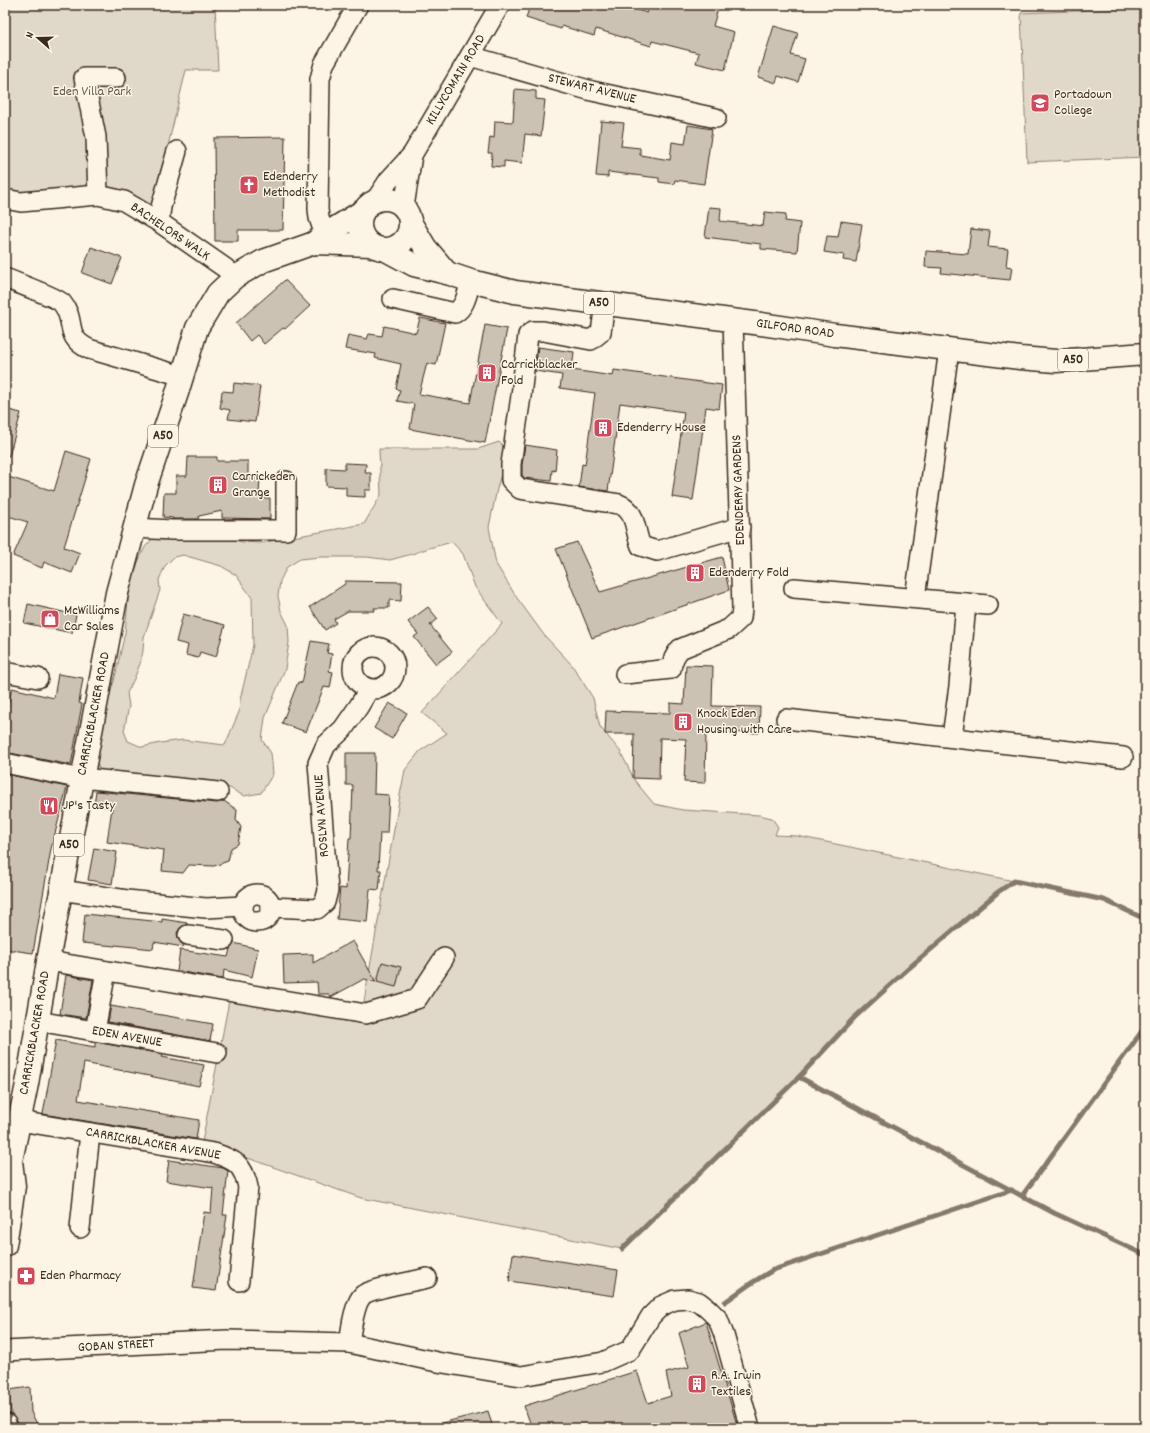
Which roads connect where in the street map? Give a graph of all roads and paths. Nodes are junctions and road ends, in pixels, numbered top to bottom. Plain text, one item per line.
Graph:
1 (358, 5) edge
2 (500, 5) edge
3 (470, 56) junction
4 (116, 78) dead end
5 (716, 118) dead end
6 (177, 151) dead end
7 (412, 155) junction
8 (98, 195) junction
9 (5, 199) edge
10 (369, 206) junction
11 (407, 215) junction
12 (159, 222) junction
13 (322, 241) junction
14 (379, 248) junction
15 (447, 273) junction
16 (234, 277) junction
17 (5, 278) edge
18 (471, 281) junction
19 (393, 299) dead end
20 (605, 304) junction
21 (733, 320) junction
22 (949, 350) junction
23 (1145, 354) edge
24 (182, 376) junction
25 (286, 481) dead end
26 (740, 527) junction
27 (134, 528) junction
28 (794, 588) dead end
29 (915, 598) junction
30 (966, 603) junction
31 (988, 605) dead end
32 (5, 674) edge
33 (625, 674) dead end
34 (38, 678) dead end
35 (369, 689) dead end
36 (786, 719) dead end
37 (952, 738) junction
38 (1123, 757) dead end
39 (5, 763) edge
40 (82, 778) junction
41 (218, 792) dead end
42 (61, 890) junction
43 (210, 908) junction
44 (206, 938) dead end
45 (444, 958) dead end
46 (48, 961) junction
47 (106, 971) junction
48 (38, 1021) junction
49 (95, 1031) junction
50 (217, 1053) dead end
51 (19, 1121) junction
52 (90, 1133) junction
53 (8, 1163) edge
54 (80, 1228) dead end
55 (6, 1240) edge
56 (427, 1278) dead end
57 (239, 1281) dead end
58 (349, 1343) junction
59 (5, 1351) edge
60 (5, 1425) edge
61 (6, 1428) edge
62 (750, 1428) edge

1 - 13 street
2 - 3 street, KILLYCOMAIN ROAD
3 - 5 street, STEWART AVENUE
3 - 7 street, KILLYCOMAIN ROAD
4 - 8 street
6 - 12 street
7 - 10 street, KILLYCOMAIN ROAD
7 - 11 street, KILLYCOMAIN ROAD
8 - 9 street, BACHELORS WALK
8 - 12 street, BACHELORS WALK
10 - 11 main road
10 - 13 main road, CARRICKBLACKER ROAD / A50
10 - 14 main road, A50
11 - 14 main road, A50
11 - 15 main road
12 - 16 street, BACHELORS WALK
13 - 14 main road, CARRICKBLACKER ROAD / A50
13 - 16 main road, CARRICKBLACKER ROAD / A50
14 - 15 main road, GILFORD ROAD / A50
15 - 18 main road, GILFORD ROAD / A50
16 - 24 main road, CARRICKBLACKER ROAD / A50
17 - 24 street
18 - 19 street
18 - 20 main road, GILFORD ROAD / A50
20 - 21 main road, GILFORD ROAD / A50
20 - 26 street
21 - 22 main road, GILFORD ROAD / A50
21 - 26 street, EDENDERRY GARDENS
22 - 23 main road, GILFORD ROAD / A50
22 - 29 street
24 - 27 main road, CARRICKBLACKER ROAD / A50
25 - 27 street
26 - 33 street, EDENDERRY GARDENS
27 - 40 main road, CARRICKBLACKER ROAD / A50
28 - 29 street
29 - 30 street
30 - 31 street
30 - 37 street
32 - 34 street
35 - 43 street, ROSLYN AVENUE
36 - 37 street
37 - 38 street
39 - 40 street
40 - 41 street
40 - 42 main road, CARRICKBLACKER ROAD / A50
42 - 43 street
42 - 46 main road, CARRICKBLACKER ROAD / A50
43 - 44 street
45 - 47 street
46 - 47 street
46 - 48 main road, CARRICKBLACKER ROAD / A50
47 - 49 street
48 - 49 street, EDEN AVENUE
48 - 51 main road, CARRICKBLACKER ROAD / A50
49 - 50 street, EDEN AVENUE
51 - 52 street, CARRICKBLACKER AVENUE
51 - 53 main road, CARRICKBLACKER ROAD / A50
52 - 54 street
52 - 57 street, CARRICKBLACKER AVENUE
53 - 55 main road, CARRICKBLACKER ROAD / A50
56 - 58 street
58 - 59 street, GOBAN STREET
58 - 62 street, GOBAN STREET
60 - 61 main road

